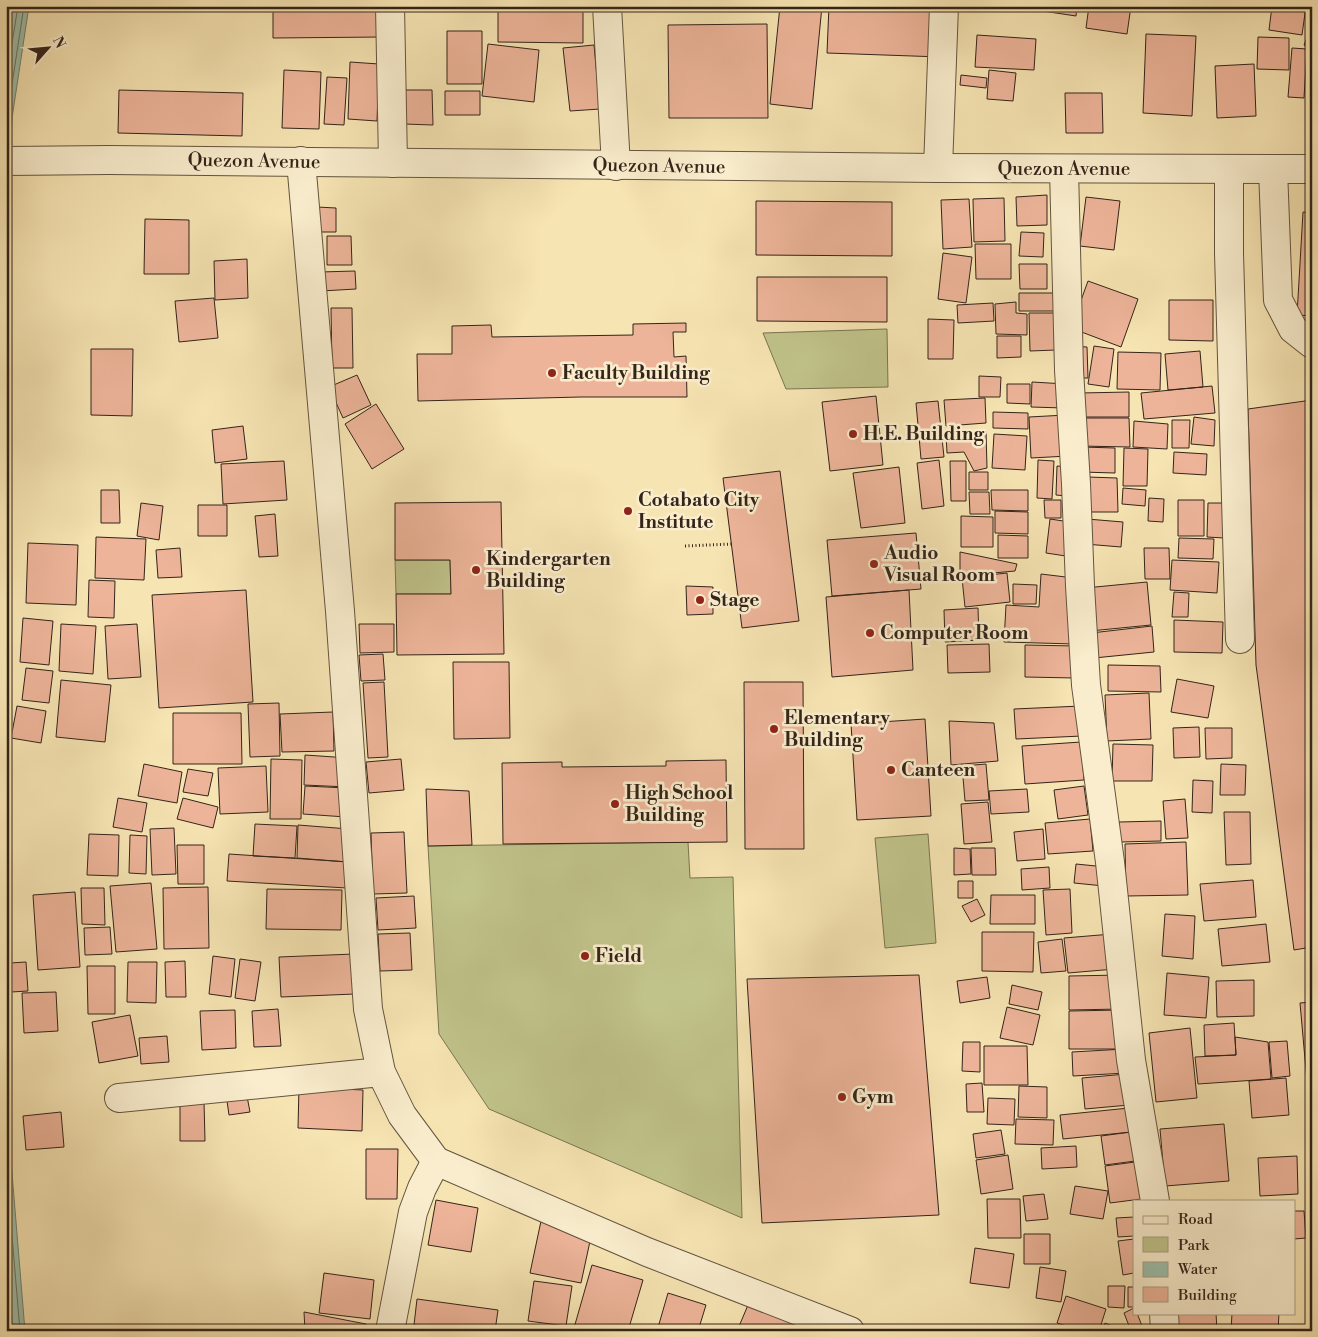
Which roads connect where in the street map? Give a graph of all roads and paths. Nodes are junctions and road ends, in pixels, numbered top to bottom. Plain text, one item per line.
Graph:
1 (390, 6) edge
2 (607, 6) edge
3 (944, 6) edge
4 (301, 161) junction
5 (6, 162) edge
6 (393, 163) junction
7 (616, 166) junction
8 (938, 168) junction
9 (1064, 169) junction
10 (1229, 169) junction
11 (1273, 169) junction
12 (1312, 169) edge
13 (1312, 344) edge
14 (732, 544) dead end
15 (685, 546) dead end
16 (1240, 639) dead end
17 (381, 1072) junction
18 (118, 1098) dead end
19 (436, 1161) junction
20 (1155, 1200) edge
21 (1164, 1314) edge
22 (390, 1331) edge
23 (850, 1331) edge
24 (1165, 1331) edge

1 - 6 street
2 - 7 street
3 - 8 street
4 - 5 street, Quezon Avenue
4 - 6 street, Quezon Avenue
4 - 17 street
6 - 7 street, Quezon Avenue
7 - 8 street, Quezon Avenue
8 - 9 street, Quezon Avenue
9 - 10 street, Quezon Avenue
9 - 20 street
10 - 11 street, Quezon Avenue
10 - 16 street
11 - 12 street, Quezon Avenue
11 - 13 street
14 - 15 path
17 - 18 street
17 - 19 street
19 - 22 street
19 - 23 street
21 - 24 street

